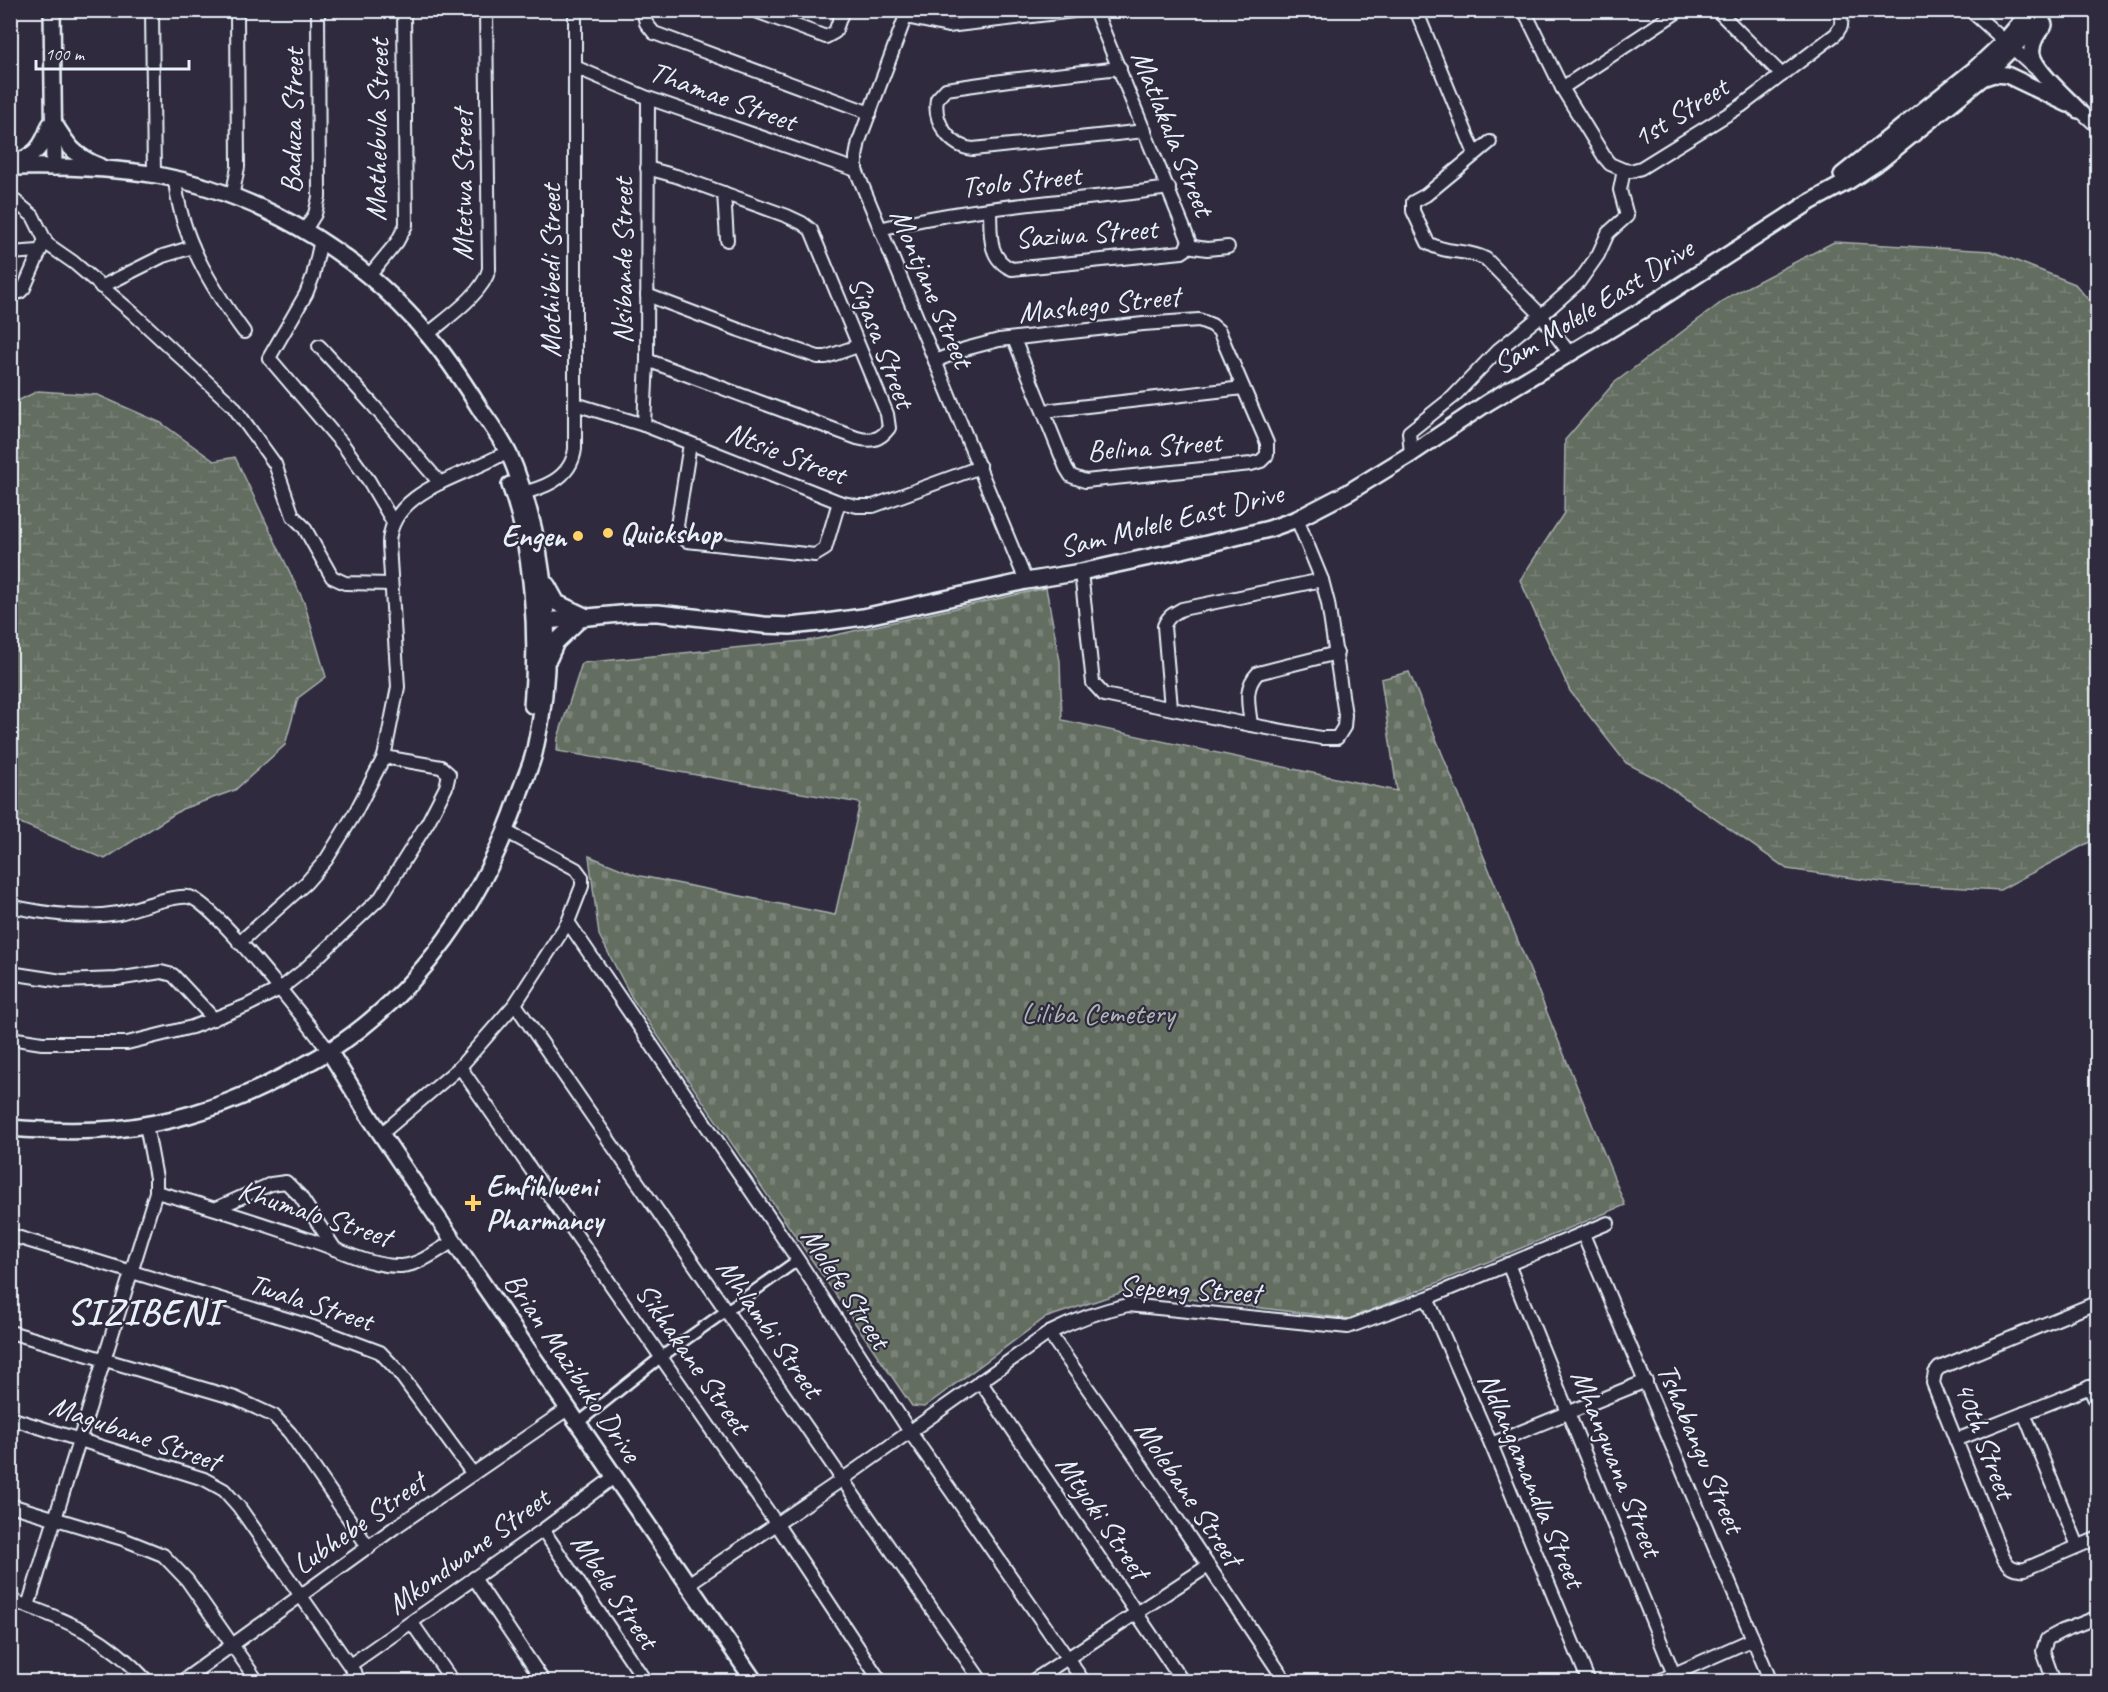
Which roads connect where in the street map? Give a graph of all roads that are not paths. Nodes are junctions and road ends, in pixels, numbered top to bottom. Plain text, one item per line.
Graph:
1 (52, 10) edge
2 (152, 10) edge
3 (237, 10) edge
4 (318, 10) edge
5 (404, 10) edge
6 (486, 10) edge
7 (575, 10) edge
8 (643, 10) edge
9 (753, 10) edge
10 (843, 10) edge
11 (975, 10) edge
12 (1083, 10) edge
13 (1095, 10) edge
14 (1416, 10) edge
15 (1524, 10) edge
16 (1680, 10) edge
17 (1717, 10) edge
18 (1842, 10) edge
19 (1970, 10) edge
20 (2031, 10) edge
21 (2047, 10) edge
22 (2055, 10) edge
23 (907, 14) edge
24 (972, 24) junction
25 (2009, 44) junction
26 (575, 67) junction
27 (1120, 68) junction
28 (1782, 75) junction
29 (1981, 79) junction
30 (1562, 88) junction
31 (648, 98) junction
32 (2078, 110) junction
33 (870, 113) junction
34 (53, 120) junction
35 (2097, 127) edge
36 (1145, 131) junction
37 (1490, 141) dead end
38 (1474, 154) junction
39 (10, 166) edge
40 (54, 166) junction
41 (647, 168) junction
42 (107, 170) junction
43 (856, 170) junction
44 (1624, 170) junction
45 (154, 175) junction
46 (175, 179) junction
47 (1169, 188) junction
48 (724, 194) junction
49 (10, 197) edge
50 (232, 197) junction
51 (1810, 202) junction
52 (990, 210) junction
53 (880, 229) junction
54 (305, 230) junction
55 (321, 240) junction
56 (727, 240) dead end
57 (1188, 244) junction
58 (42, 246) junction
59 (193, 247) junction
60 (1228, 247) dead end
61 (10, 253) edge
62 (369, 276) junction
63 (101, 287) junction
64 (10, 295) edge
65 (647, 295) junction
66 (1541, 315) junction
67 (244, 332) dead end
68 (428, 334) junction
69 (1014, 339) junction
70 (320, 346) dead end
71 (858, 346) junction
72 (1570, 354) junction
73 (647, 360) junction
74 (935, 361) junction
75 (1243, 388) junction
76 (575, 404) junction
77 (482, 411) junction
78 (1044, 411) junction
79 (645, 425) junction
80 (1267, 443) joint
81 (690, 444) junction
82 (1411, 454) junction
83 (499, 456) junction
84 (980, 467) junction
85 (440, 483) junction
86 (519, 494) junction
87 (839, 502) junction
88 (1297, 519) junction
89 (393, 522) junction
90 (1081, 572) junction
91 (542, 574) junction
92 (1322, 580) junction
93 (1026, 581) junction
94 (391, 584) junction
95 (585, 619) junction
96 (540, 622) junction
97 (1337, 653) junction
98 (546, 667) junction
99 (1171, 708) junction
100 (1251, 725) junction
101 (384, 757) junction
102 (524, 779) junction
103 (507, 832) junction
104 (10, 906) edge
105 (568, 922) junction
106 (239, 943) junction
107 (10, 973) edge
108 (280, 989) junction
109 (515, 1004) junction
110 (214, 1019) junction
111 (10, 1038) edge
112 (329, 1051) junction
113 (460, 1067) junction
114 (146, 1125) junction
115 (10, 1128) edge
116 (381, 1134) junction
117 (156, 1192) junction
118 (217, 1208) junction
119 (1608, 1223) dead end
120 (1583, 1234) junction
121 (10, 1235) edge
122 (454, 1241) junction
123 (335, 1249) junction
124 (798, 1260) junction
125 (1508, 1264) junction
126 (131, 1273) junction
127 (1427, 1298) junction
128 (2097, 1302) edge
129 (725, 1310) junction
130 (10, 1332) edge
131 (1049, 1333) junction
132 (662, 1357) junction
133 (104, 1360) junction
134 (1646, 1381) junction
135 (980, 1382) junction
136 (2093, 1385) edge
137 (2097, 1406) edge
138 (569, 1408) junction
139 (1569, 1413) junction
140 (2024, 1413) junction
141 (10, 1418) edge
142 (578, 1423) junction
143 (910, 1432) junction
144 (80, 1439) junction
145 (1956, 1440) junction
146 (1491, 1444) junction
147 (473, 1474) junction
148 (614, 1477) junction
149 (843, 1479) junction
150 (10, 1505) edge
151 (55, 1519) junction
152 (776, 1522) junction
153 (543, 1530) junction
154 (2097, 1538) edge
155 (2078, 1546) junction
156 (369, 1548) junction
157 (1208, 1566) junction
158 (474, 1578) junction
159 (688, 1584) junction
160 (301, 1597) junction
161 (10, 1600) edge
162 (28, 1606) junction
163 (1137, 1613) junction
164 (2097, 1617) edge
165 (412, 1623) junction
166 (1754, 1639) junction
167 (232, 1645) junction
168 (1067, 1657) junction
169 (350, 1665) junction
170 (1675, 1678) edge
171 (148, 1682) edge
172 (181, 1682) edge
173 (258, 1682) edge
174 (361, 1682) edge
175 (453, 1682) edge
176 (544, 1682) edge
177 (646, 1682) edge
178 (755, 1682) edge
179 (881, 1682) edge
180 (982, 1682) edge
181 (1031, 1682) edge
182 (1084, 1682) edge
183 (1183, 1682) edge
184 (1286, 1682) edge
185 (1589, 1682) edge
186 (1656, 1682) edge
187 (1771, 1682) edge
188 (2054, 1682) edge

1 - 34 street
2 - 45 street
3 - 50 street
4 - 54 street, Baduza Street
5 - 62 street, Mathebula Street
6 - 68 street, Mtetwa Street
7 - 26 street, Mothibedi Street
8 - 33 street
9 - 10 street
11 - 24 street
12 - 24 street
13 - 27 street, Matlakala Street
14 - 38 street
15 - 30 street, 1st Street
16 - 30 street
17 - 28 street
18 - 28 street, 1st Street
19 - 25 street
20 - 25 street, Sam Molele East Drive
21 - 25 street, Sam Molele East Drive
22 - 32 street
23 - 24 street
23 - 33 street
25 - 29 street, Sam Molele East Drive
25 - 32 street
25 - 51 street, Sam Molele East Drive
26 - 31 street, Thamae Street
26 - 76 street, Mothibedi Street
27 - 36 street, Matlakala Street
27 - 36 street
28 - 44 street, 1st Street
29 - 32 street
29 - 51 street, Sam Molele East Drive
30 - 44 street, 1st Street
31 - 41 street, Nsibande Street
31 - 43 street, Thamae Street
32 - 35 street
33 - 43 street
34 - 39 street
34 - 40 street
34 - 42 street
36 - 47 street, Matlakala Street
37 - 38 street
38 - 66 street
39 - 40 street
40 - 42 street
41 - 48 street, Sigasa Street
41 - 65 street, Nsibande Street
42 - 45 street
43 - 53 street, Montjane Street
44 - 66 street
45 - 46 street
46 - 50 street
46 - 59 street
47 - 52 street, Tsolo Street
47 - 57 street, Matlakala Street
48 - 56 street
48 - 71 street, Sigasa Street
49 - 58 street
50 - 54 street
51 - 72 street, Sam Molele East Drive
52 - 53 street, Tsolo Street
52 - 57 street, Saziwa Street
53 - 74 street, Montjane Street
54 - 55 street
55 - 62 street
55 - 89 street
57 - 60 street
58 - 61 street
58 - 63 street
58 - 64 street
59 - 63 street
59 - 67 street
62 - 68 street
63 - 94 street
65 - 71 street
65 - 73 street, Nsibande Street
66 - 72 street
66 - 82 street
68 - 77 street
69 - 74 street, Mashego Street
69 - 75 street, Mashego Street
69 - 78 street, Belina Street
70 - 85 street
71 - 73 street, Sigasa Street
72 - 82 street, Sam Molele East Drive
73 - 79 street, Nsibande Street
74 - 84 street, Montjane Street
75 - 78 street
75 - 80 street, Mashego Street
76 - 79 street, Ntsie Street
76 - 86 street, Mothibedi Street
77 - 83 street
77 - 86 street
78 - 80 street, Belina Street
79 - 81 street, Ntsie Street
81 - 87 street, Ntsie Street
81 - 87 street
82 - 88 street, Sam Molele East Drive
83 - 85 street
83 - 86 street
84 - 87 street, Ntsie Street
84 - 93 street, Montjane Street
85 - 89 street
86 - 91 street
86 - 96 street
88 - 90 street, Sam Molele East Drive
88 - 92 street
89 - 94 street
90 - 93 street, Sam Molele East Drive
90 - 99 street
91 - 95 street
91 - 96 street
92 - 97 street
92 - 99 street
93 - 95 street, Sam Molele East Drive
94 - 101 street
95 - 96 street, Sam Molele East Drive
95 - 98 street
96 - 98 street
96 - 102 street
97 - 100 street
97 - 100 street
98 - 102 street
99 - 100 street
101 - 106 street
101 - 108 street
102 - 103 street
103 - 105 street
103 - 112 street
104 - 106 street, Brian Mazibuko Drive
105 - 109 street
105 - 124 street, Molefe Street
106 - 108 street, Brian Mazibuko Drive
107 - 110 street
108 - 110 street
108 - 112 street, Brian Mazibuko Drive
109 - 113 street
109 - 129 street, Mhlambi Street
110 - 111 street
112 - 114 street
112 - 116 street, Brian Mazibuko Drive
113 - 116 street
113 - 132 street, Sikhakane Street
114 - 115 street
114 - 117 street
116 - 122 street, Brian Mazibuko Drive
117 - 118 street, Khumalo Street
117 - 126 street
118 - 123 street, Khumalo Street
118 - 123 street
119 - 120 street, Sepeng Street
120 - 125 street, Sepeng Street
120 - 134 street, Tshabangu Street
121 - 126 street, Twala Street
122 - 123 street, Khumalo Street
122 - 138 street, Brian Mazibuko Drive
124 - 129 street
124 - 143 street, Molefe Street
125 - 127 street, Sepeng Street
125 - 139 street, Mhangwana Street
126 - 133 street
126 - 147 street, Twala Street
127 - 131 street, Sepeng Street
127 - 146 street, Ndlangamandla Street
128 - 145 street, 40th Street
129 - 132 street
129 - 149 street, Mhlambi Street
130 - 133 street
131 - 135 street, Sepeng Street
131 - 157 street, Molebane Street
132 - 142 street
132 - 152 street, Sikhakane Street
133 - 144 street
133 - 156 street
134 - 139 street
134 - 166 street, Tshabangu Street
135 - 143 street, Sepeng Street
135 - 163 street, Mtyoki Street
136 - 137 street
136 - 140 street
138 - 142 street, Brian Mazibuko Drive
138 - 147 street, Lubhebe Street
139 - 146 street
139 - 170 street, Mhangwana Street
140 - 145 street
140 - 155 street
141 - 144 street, Magubane Street
142 - 148 street, Brian Mazibuko Drive
143 - 149 street, Sepeng Street
143 - 168 street, Molefe Street
144 - 151 street
144 - 160 street, Magubane Street
145 - 155 street, 40th Street
146 - 185 street, Ndlangamandla Street
147 - 156 street, Lubhebe Street
148 - 153 street, Mkondwane Street
148 - 159 street, Brian Mazibuko Drive
149 - 152 street, Sepeng Street
149 - 180 street, Mhlambi Street
150 - 151 street
151 - 162 street
151 - 167 street
152 - 159 street, Sepeng Street
152 - 179 street, Sikhakane Street
153 - 158 street, Mkondwane Street
153 - 177 street, Mbele Street
154 - 155 street, 40th Street
156 - 160 street, Lubhebe Street
157 - 163 street
157 - 184 street, Molebane Street
158 - 165 street, Mkondwane Street
158 - 176 street
159 - 178 street, Brian Mazibuko Drive
160 - 167 street, Lubhebe Street
160 - 169 street, Magubane Street
161 - 162 street
162 - 171 street
163 - 168 street
163 - 183 street, Mtyoki Street
164 - 188 street
165 - 169 street, Mkondwane Street
165 - 175 street
166 - 170 street
166 - 187 street, Tshabangu Street
167 - 172 street, Lubhebe Street
167 - 173 street
168 - 181 street
168 - 182 street, Molefe Street
169 - 174 street, Magubane Street
170 - 186 street

